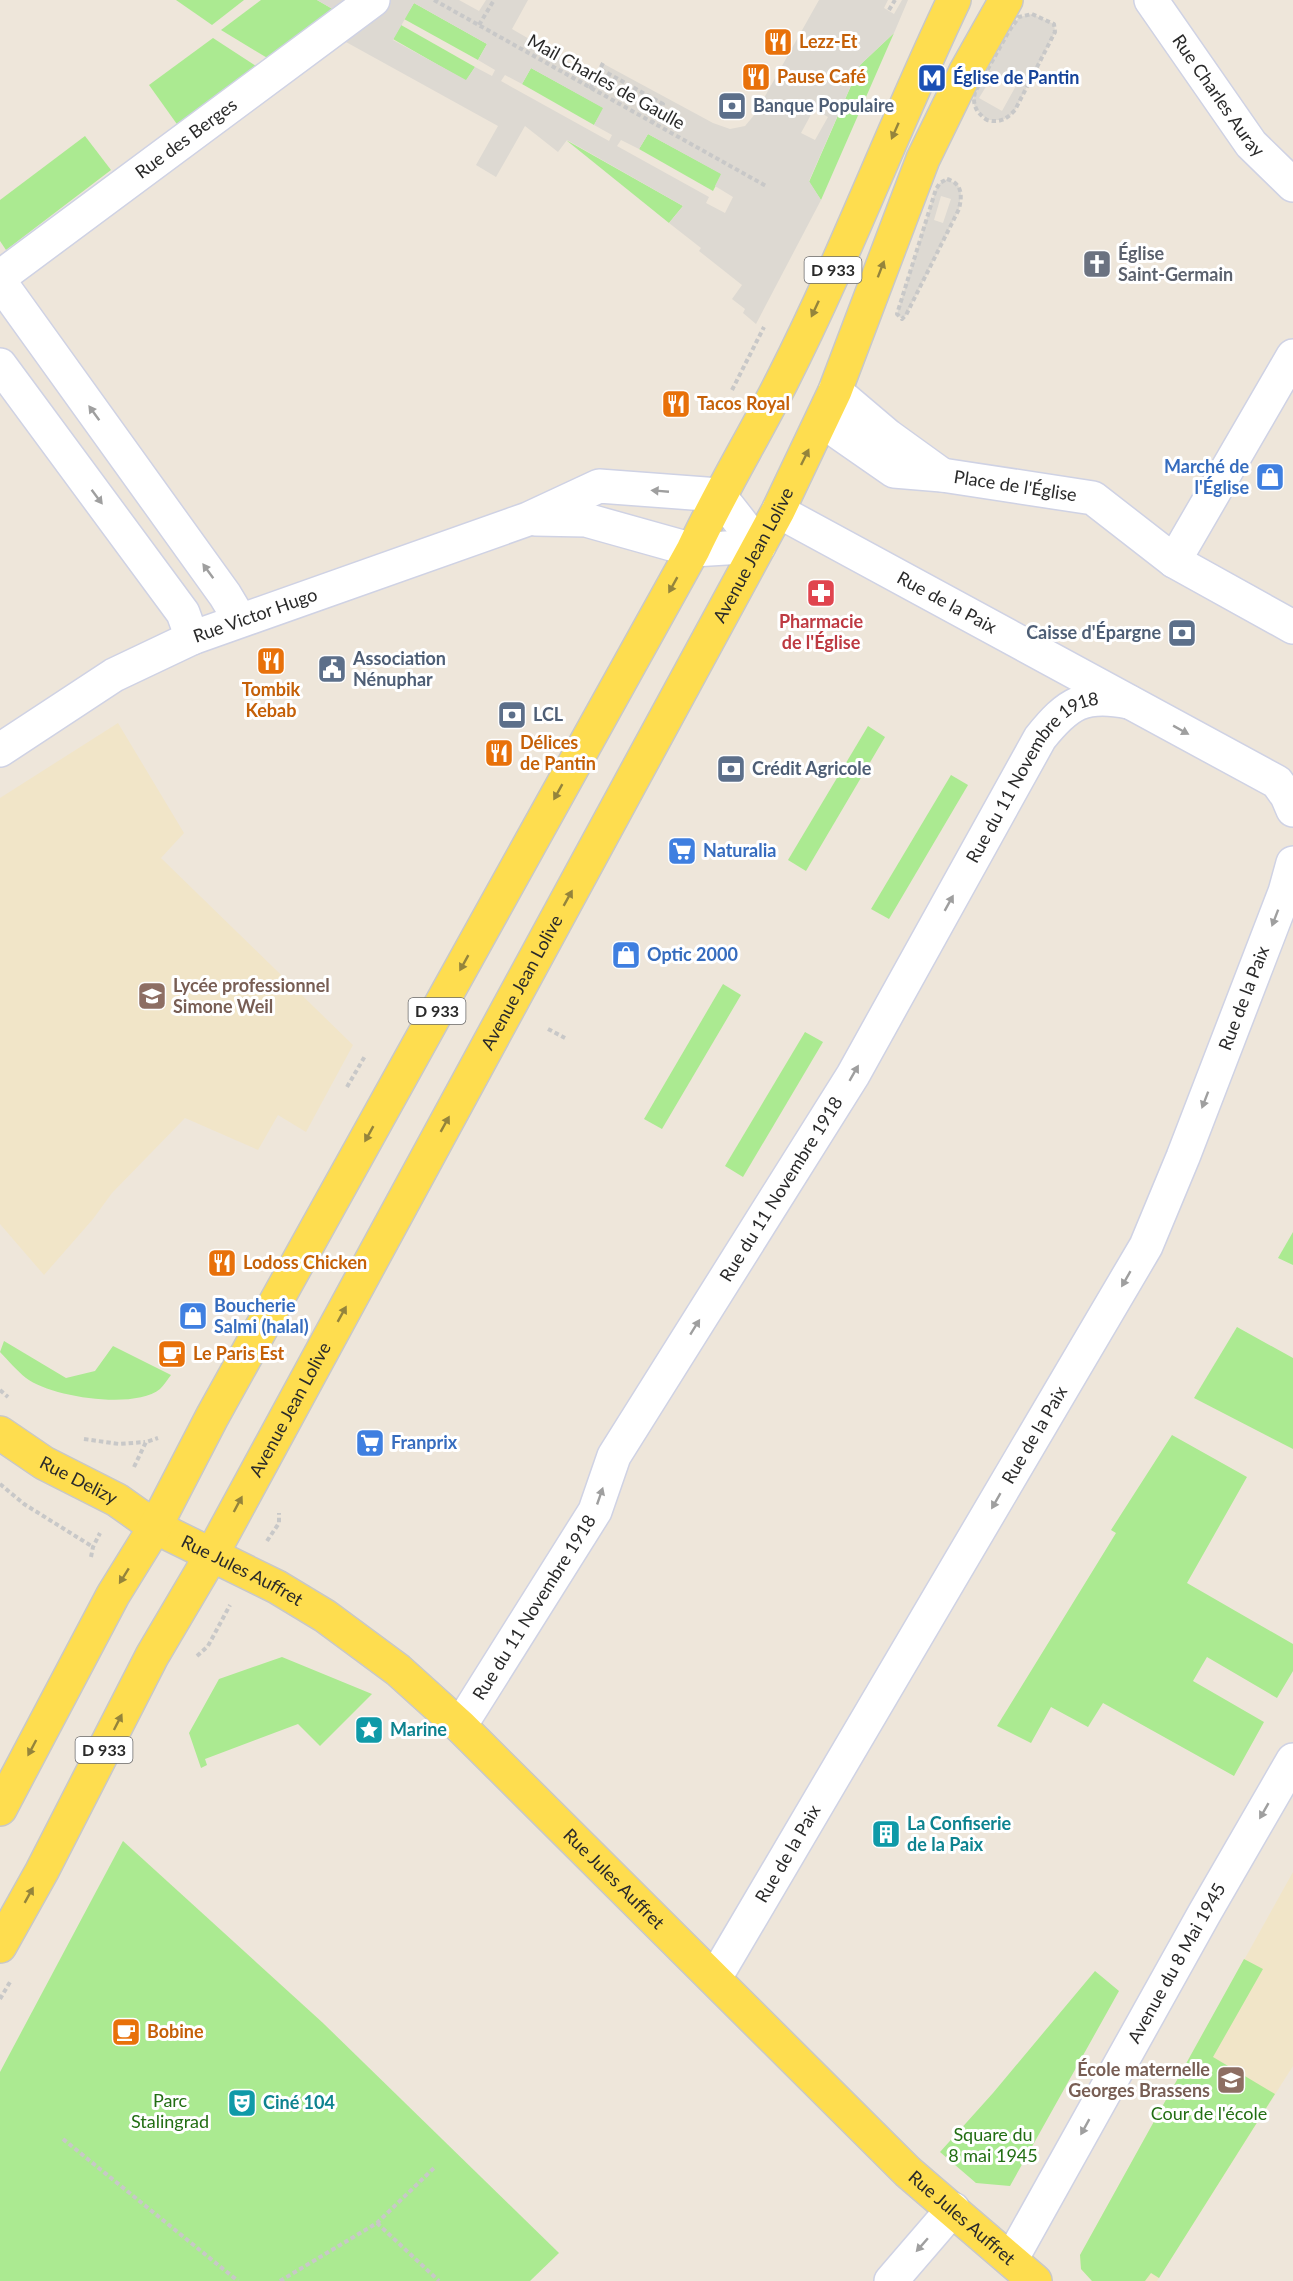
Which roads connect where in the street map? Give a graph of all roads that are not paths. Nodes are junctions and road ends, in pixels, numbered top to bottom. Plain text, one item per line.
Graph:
1 (373, 0) edge
2 (954, 0) edge
3 (1006, 0) edge
4 (1151, 0) edge
5 (1293, 185) edge
6 (0, 277) edge
7 (0, 282) edge
8 (1293, 356) edge
9 (0, 365) edge
10 (835, 392) junction
11 (822, 421) junction
12 (942, 475) junction
13 (718, 495) junction
14 (778, 511) junction
15 (528, 519) junction
16 (759, 546) junction
17 (693, 550) junction
18 (1174, 561) junction
19 (240, 621) junction
20 (1293, 627) edge
21 (192, 638) junction
22 (1129, 702) junction
23 (0, 750) edge
24 (1285, 787) edge
25 (1293, 810) edge
26 (1293, 863) edge
27 (0, 1433) edge
28 (155, 1527) junction
29 (211, 1556) junction
30 (460, 1726) junction
31 (1293, 1760) edge
32 (0, 1809) edge
33 (0, 1946) edge
34 (715, 1978) junction
35 (953, 2209) junction
36 (1011, 2260) junction
37 (891, 2281) edge
38 (1035, 2281) edge

1 - 6 street, Rue des Berges
2 -> 13 main road, D 933
10 -> 3 main road, Avenue Jean Lolive / D 933
4 - 5 street, Rue Charles Auray
19 -> 7 street
8 - 18 street
9 -> 21 street
10 - 11 main road, Avenue Jean Lolive / D 933
10 - 12 street, Place de l'Église
11 - 12 street, Place de l'Église
14 -> 11 main road, Avenue Jean Lolive / D 933
12 - 18 street, Place de l'Église
13 -> 15 street, Rue Victor Hugo
13 - 16 street
13 - 17 main road, D 933
14 - 16 main road, Avenue Jean Lolive / D 933
14 - 22 street, Rue de la Paix
15 - 17 street, Rue Victor Hugo
15 - 19 street, Rue Victor Hugo
16 - 17 street, Rue Victor Hugo
29 -> 16 main road, Avenue Jean Lolive / D 933
17 -> 28 main road, D 933
18 - 20 street, Place de l'Église
19 - 21 street, Rue Victor Hugo
21 - 23 street, Rue Victor Hugo
22 -> 24 street, Rue de la Paix
30 -> 22 street, Rue du 11 Novembre 1918
24 - 25 street, Rue de la Paix
26 -> 34 street, Rue de la Paix
27 - 28 main road, Rue Delizy
28 - 29 main road, Rue Jules Auffret
28 -> 32 main road, D 933
29 - 30 main road, Rue Jules Auffret
33 -> 29 main road, Avenue Jean Lolive / D 933
30 - 34 main road, Rue Jules Auffret
31 -> 36 street, Avenue du 8 Mai 1945
34 - 35 main road, Rue Jules Auffret
35 - 36 main road, Rue Jules Auffret
35 -> 37 street
36 - 38 main road, Rue Jules Auffret

